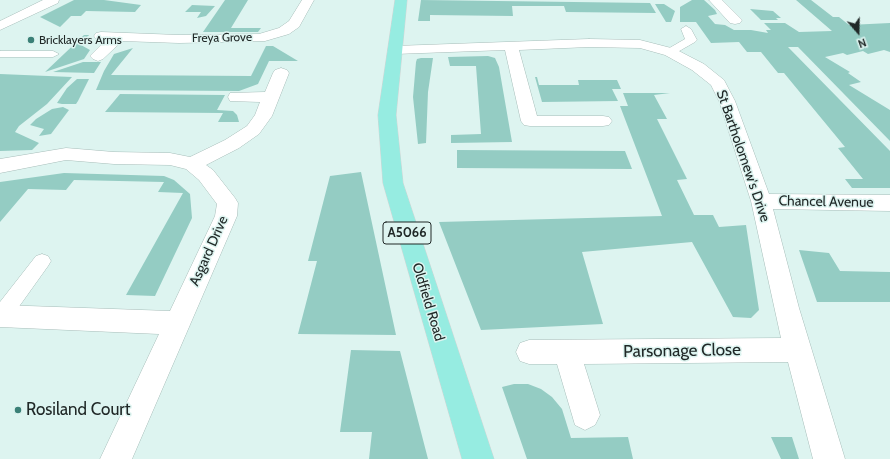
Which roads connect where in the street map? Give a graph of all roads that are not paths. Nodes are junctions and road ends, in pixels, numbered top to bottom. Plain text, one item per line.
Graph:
1 (53, 0) edge
2 (308, 0) edge
3 (401, 0) edge
4 (715, 0) edge
5 (735, 20) dead end
6 (0, 26) edge
7 (686, 29) dead end
8 (101, 36) dead end
9 (119, 36) junction
10 (511, 46) junction
11 (395, 50) junction
12 (670, 52) junction
13 (0, 54) edge
14 (53, 54) dead end
15 (98, 56) dead end
16 (281, 73) dead end
17 (236, 97) dead end
18 (271, 97) junction
19 (603, 121) dead end
20 (192, 164) junction
21 (0, 166) edge
22 (761, 201) junction
23 (890, 203) edge
24 (42, 261) dead end
25 (0, 316) edge
26 (177, 323) junction
27 (797, 350) junction
28 (529, 352) dead end
29 (567, 352) junction
30 (584, 415) dead end
31 (116, 459) edge
32 (478, 459) edge
33 (829, 459) edge

1 - 6 street
2 - 9 street, Freya Grove
3 - 11 main road, Oldfield Road / A5066
4 - 5 street
7 - 12 lane
8 - 9 street, Freya Grove
9 - 15 street
10 - 11 street, St Bartholomew's Drive
10 - 12 street, St Bartholomew's Drive
10 - 19 street
11 - 32 main road, Oldfield Road / A5066
12 - 22 street, St Bartholomew's Drive
13 - 14 lane
16 - 18 street
17 - 18 street
18 - 20 street
20 - 21 street, Asgard Drive
20 - 26 street, Asgard Drive
22 - 23 street, Chancel Avenue
22 - 27 street, St Bartholomew's Drive
24 - 25 lane
25 - 26 street
26 - 31 street, Asgard Drive
27 - 29 street, Parsonage Close
27 - 33 street, St Bartholomew's Drive
28 - 29 street, Parsonage Close
29 - 30 street

